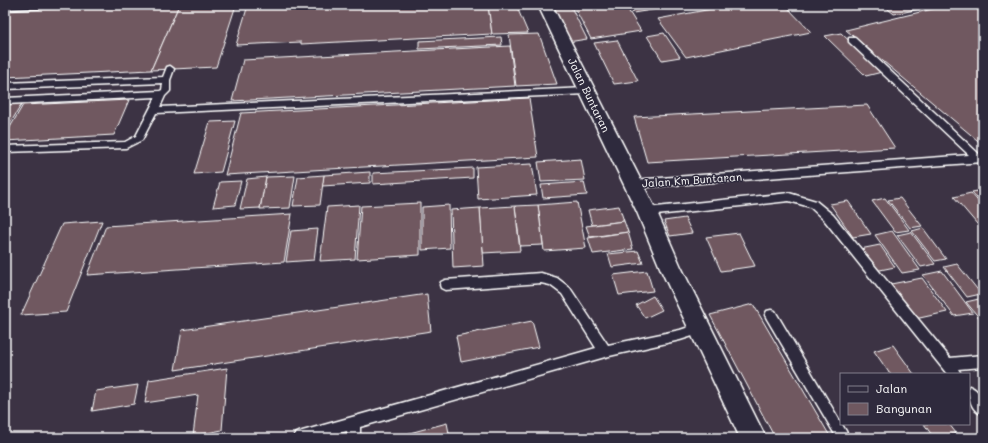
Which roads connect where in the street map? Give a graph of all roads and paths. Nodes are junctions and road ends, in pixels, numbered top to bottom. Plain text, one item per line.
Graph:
1 (59, 5) edge
2 (545, 5) edge
3 (5, 7) edge
4 (852, 40) dead end
5 (170, 69) dead end
6 (166, 80) junction
7 (5, 86) edge
8 (587, 91) junction
9 (162, 94) junction
10 (5, 101) edge
11 (153, 110) junction
12 (5, 149) edge
13 (980, 158) edge
14 (633, 184) junction
15 (647, 212) junction
16 (445, 285) dead end
17 (771, 315) dead end
18 (701, 328) junction
19 (605, 351) junction
20 (983, 361) edge
21 (947, 364) junction
22 (953, 373) edge
23 (970, 393) edge
24 (983, 410) edge
25 (353, 423) junction
26 (299, 438) edge
27 (354, 438) edge
28 (753, 438) edge
29 (844, 438) edge

1 - 3 lane
2 - 8 street, Jalan Buntaran
4 - 13 lane
5 - 6 lane
6 - 7 lane
6 - 9 lane
8 - 11 lane
8 - 14 street, Jalan Buntaran
9 - 10 lane
9 - 11 lane
11 - 12 lane
13 - 14 lane, Jalan Km Buntaran
14 - 15 street, Jalan Km Buntaran
15 - 18 street, Jalan Km Buntaran
15 - 21 lane
16 - 19 lane
17 - 29 lane
18 - 19 lane
18 - 28 street, Jalan Km Buntaran
19 - 25 lane
20 - 21 lane
21 - 22 lane
23 - 24 lane
25 - 26 lane
25 - 27 lane

